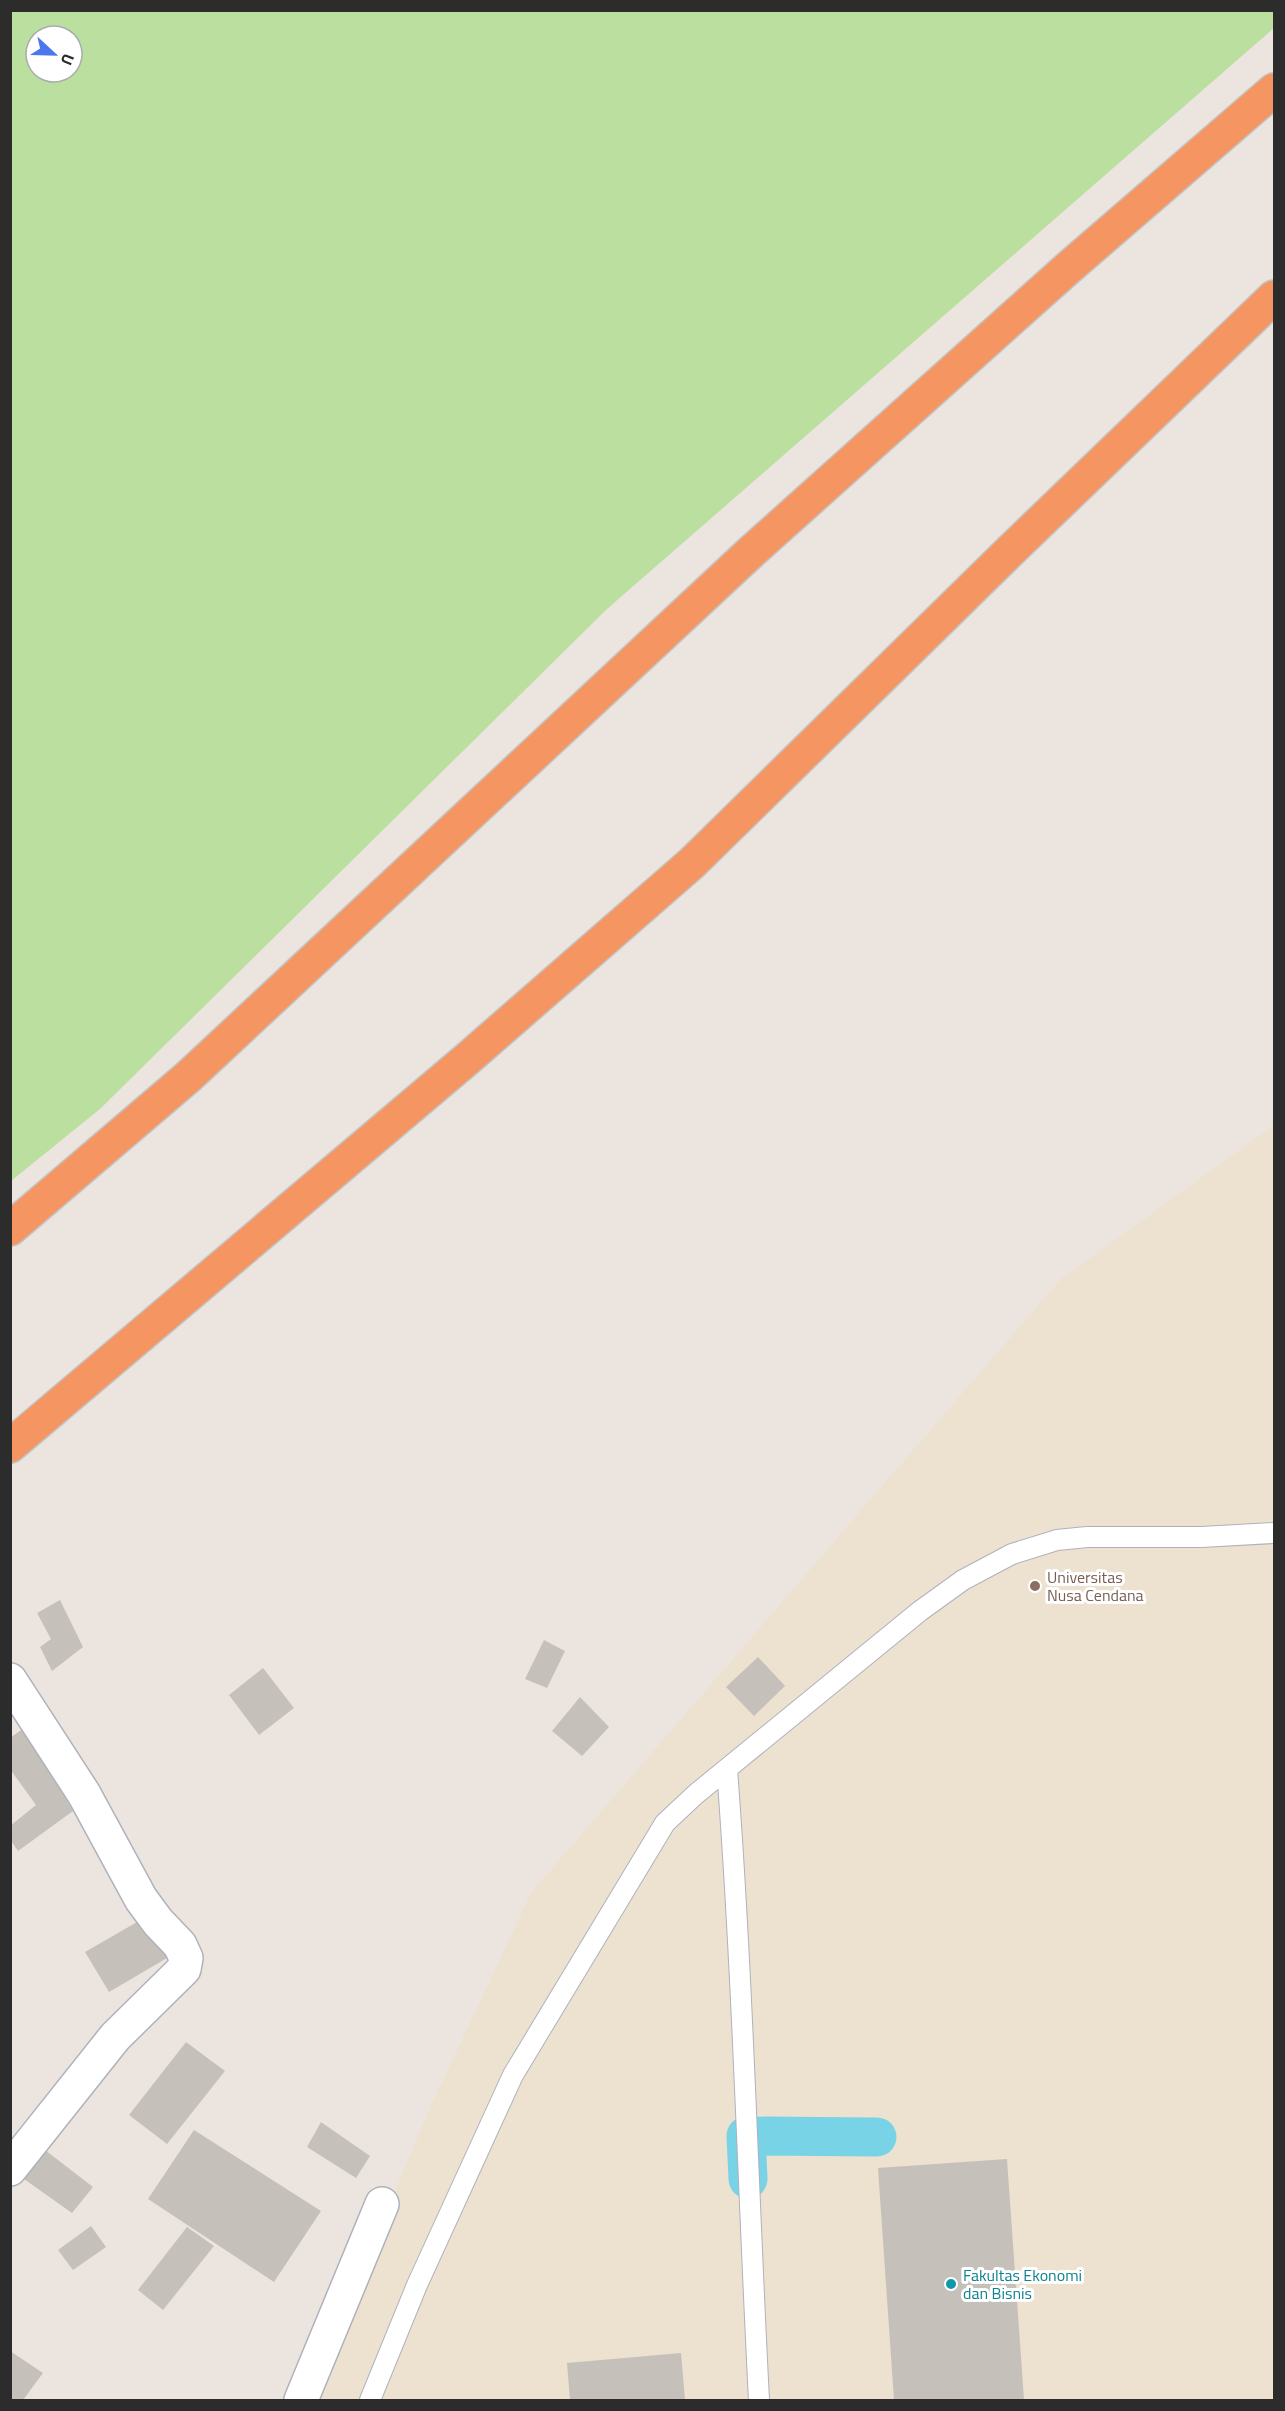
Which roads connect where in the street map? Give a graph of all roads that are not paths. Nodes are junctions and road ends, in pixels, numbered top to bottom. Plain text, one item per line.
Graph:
1 (1275, 90) edge
2 (1275, 297) edge
3 (10, 1229) edge
4 (10, 1446) edge
5 (1275, 1533) edge
6 (10, 1680) edge
7 (727, 1769) junction
8 (10, 2169) edge
9 (382, 2204) dead end
10 (301, 2400) edge
11 (370, 2400) edge
12 (759, 2400) edge

1 - 3 highway
2 - 4 highway
5 - 7 lane
6 - 8 street
7 - 11 lane
7 - 12 lane
9 - 10 street

